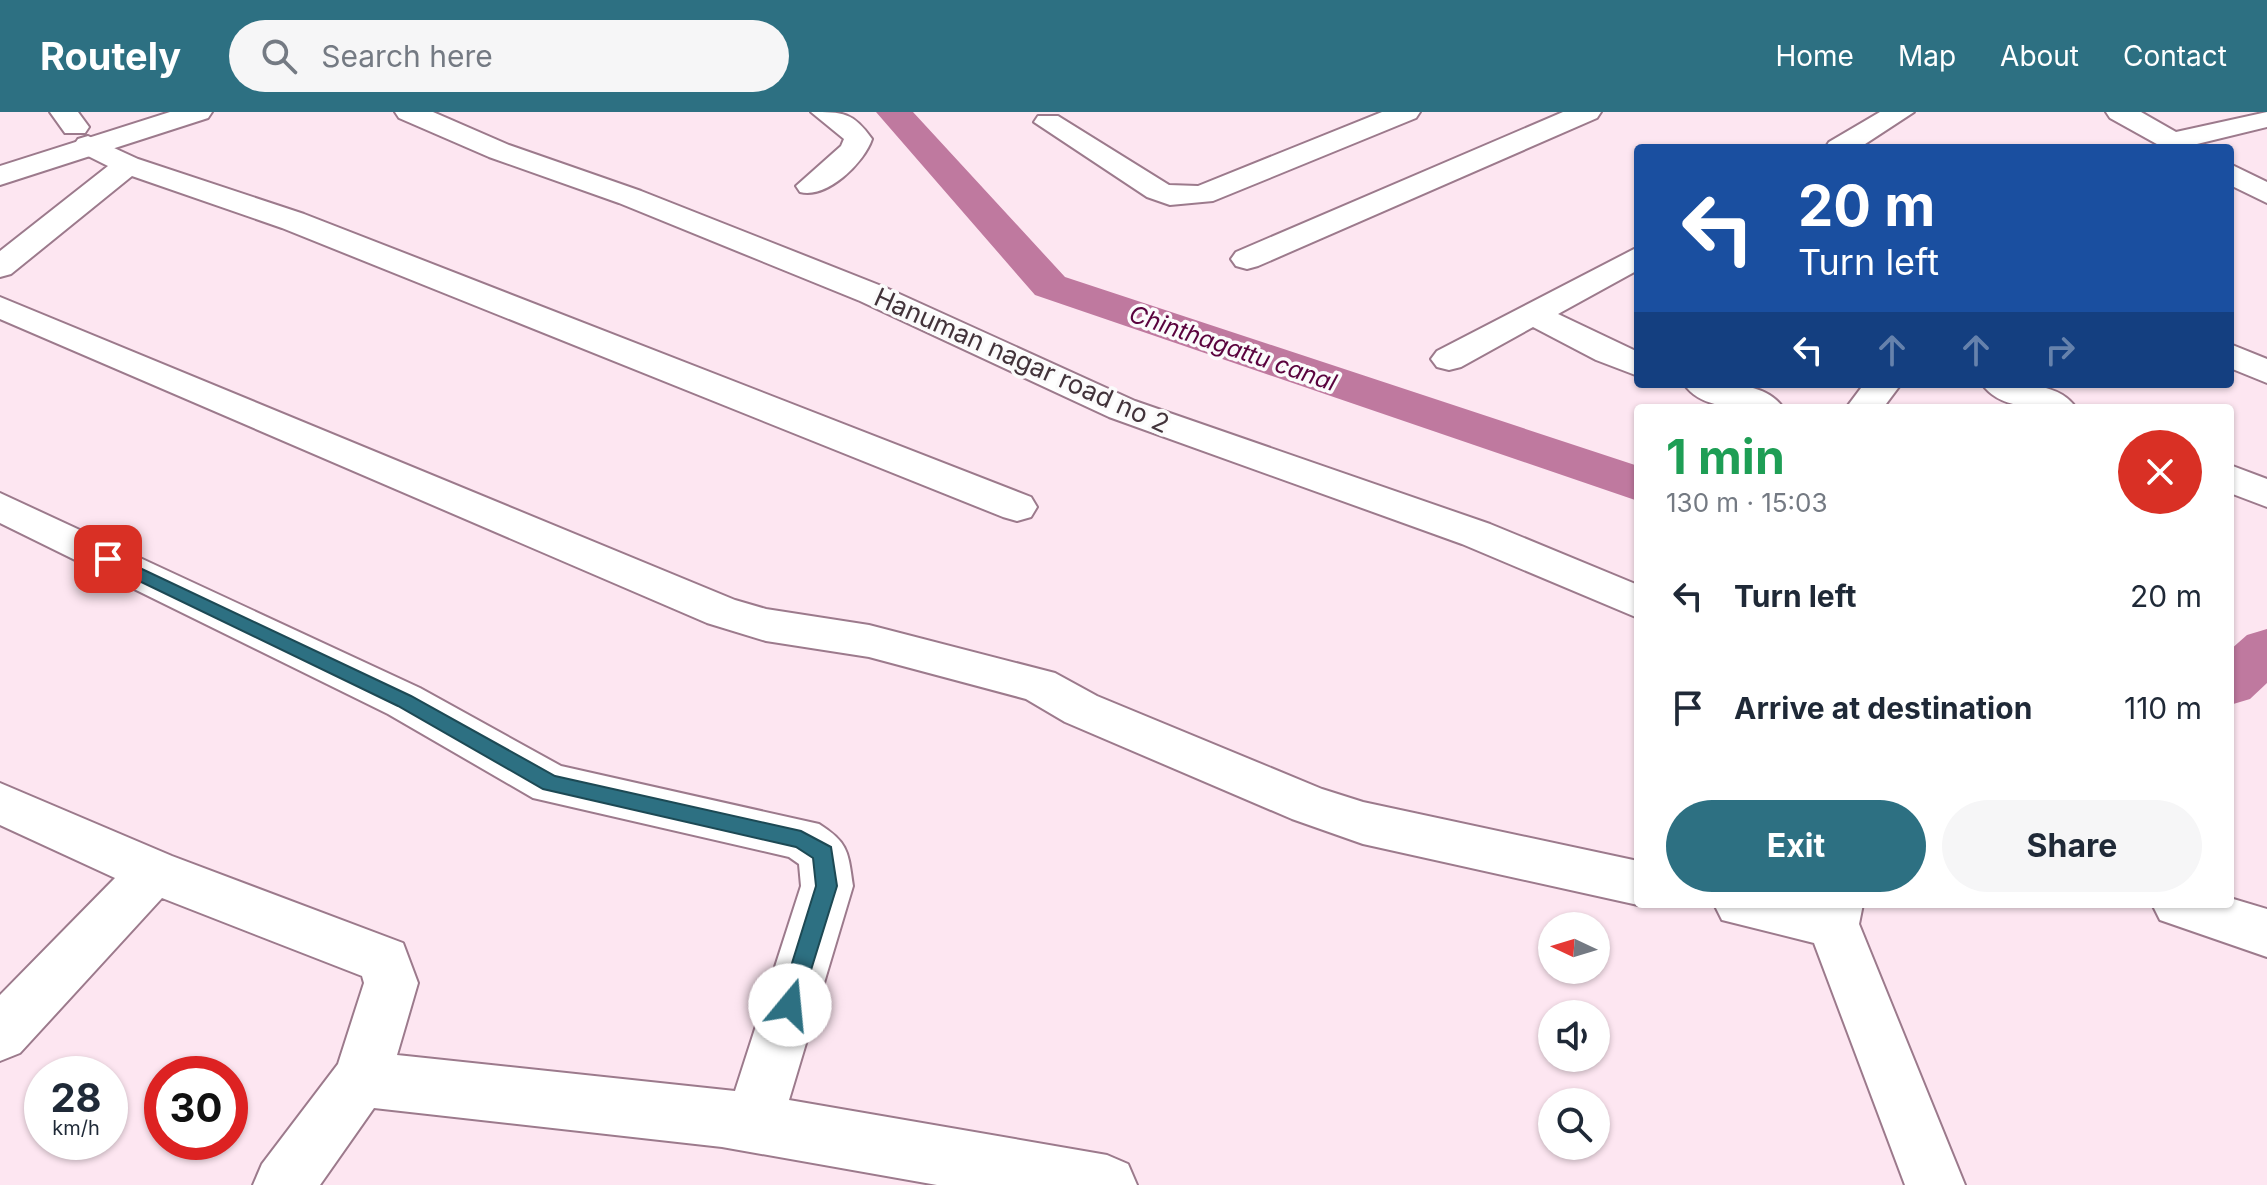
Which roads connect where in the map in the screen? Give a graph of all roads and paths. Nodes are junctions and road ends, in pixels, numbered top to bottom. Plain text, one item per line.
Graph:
1 (126, 112) edge
2 (198, 112) edge
3 (409, 112) edge
4 (825, 112) edge
5 (1082, 112) edge
6 (1406, 112) edge
7 (1587, 112) edge
8 (1848, 112) edge
9 (1900, 112) edge
10 (2120, 112) edge
11 (1036, 117) edge
12 (2267, 119) edge
13 (75, 128) edge
14 (1882, 140) edge
15 (1860, 144) edge
16 (2177, 144) edge
17 (2182, 144) edge
18 (0, 153) edge
19 (128, 165) junction
20 (2234, 175) edge
21 (0, 176) edge
22 (811, 186) dead end
23 (2267, 195) edge
24 (2234, 207) edge
25 (1247, 259) dead end
26 (1634, 259) edge
27 (0, 267) edge
28 (0, 307) edge
29 (1533, 314) junction
30 (2234, 357) edge
31 (1449, 359) dead end
32 (1634, 363) edge
33 (2267, 372) edge
34 (1712, 388) edge
35 (1880, 388) edge
36 (2010, 388) edge
37 (1754, 404) edge
38 (1867, 404) edge
39 (2048, 404) edge
40 (2234, 480) edge
41 (2267, 494) edge
42 (0, 507) edge
43 (1017, 507) dead end
44 (1634, 600) edge
45 (0, 803) edge
46 (154, 872) junction
47 (1634, 882) edge
48 (1778, 908) edge
49 (2190, 908) edge
50 (1835, 914) edge
51 (2267, 933) edge
52 (0, 1034) edge
53 (361, 1079) junction
54 (753, 1124) junction
55 (283, 1185) edge
56 (1107, 1185) edge
57 (1935, 1185) edge

1 - 13 street
2 - 13 street
3 - 44 street, Hanuman nagar road no 2
4 - 22 street
5 - 11 street
6 - 11 street
7 - 25 street
8 - 14 street
9 - 14 street
10 - 16 street
12 - 17 street
13 - 18 street
13 - 19 street
13 - 21 street
14 - 15 street
19 - 27 street
19 - 43 street
20 - 23 street
23 - 24 street
26 - 29 street
28 - 47 street
29 - 31 street
29 - 32 street
30 - 33 street
34 - 37 street
35 - 38 street
36 - 39 street
40 - 41 street
42 - 54 street
45 - 46 street
46 - 52 street
46 - 53 street
48 - 50 street
49 - 51 street
50 - 57 street
53 - 54 street
53 - 55 street
54 - 56 street

